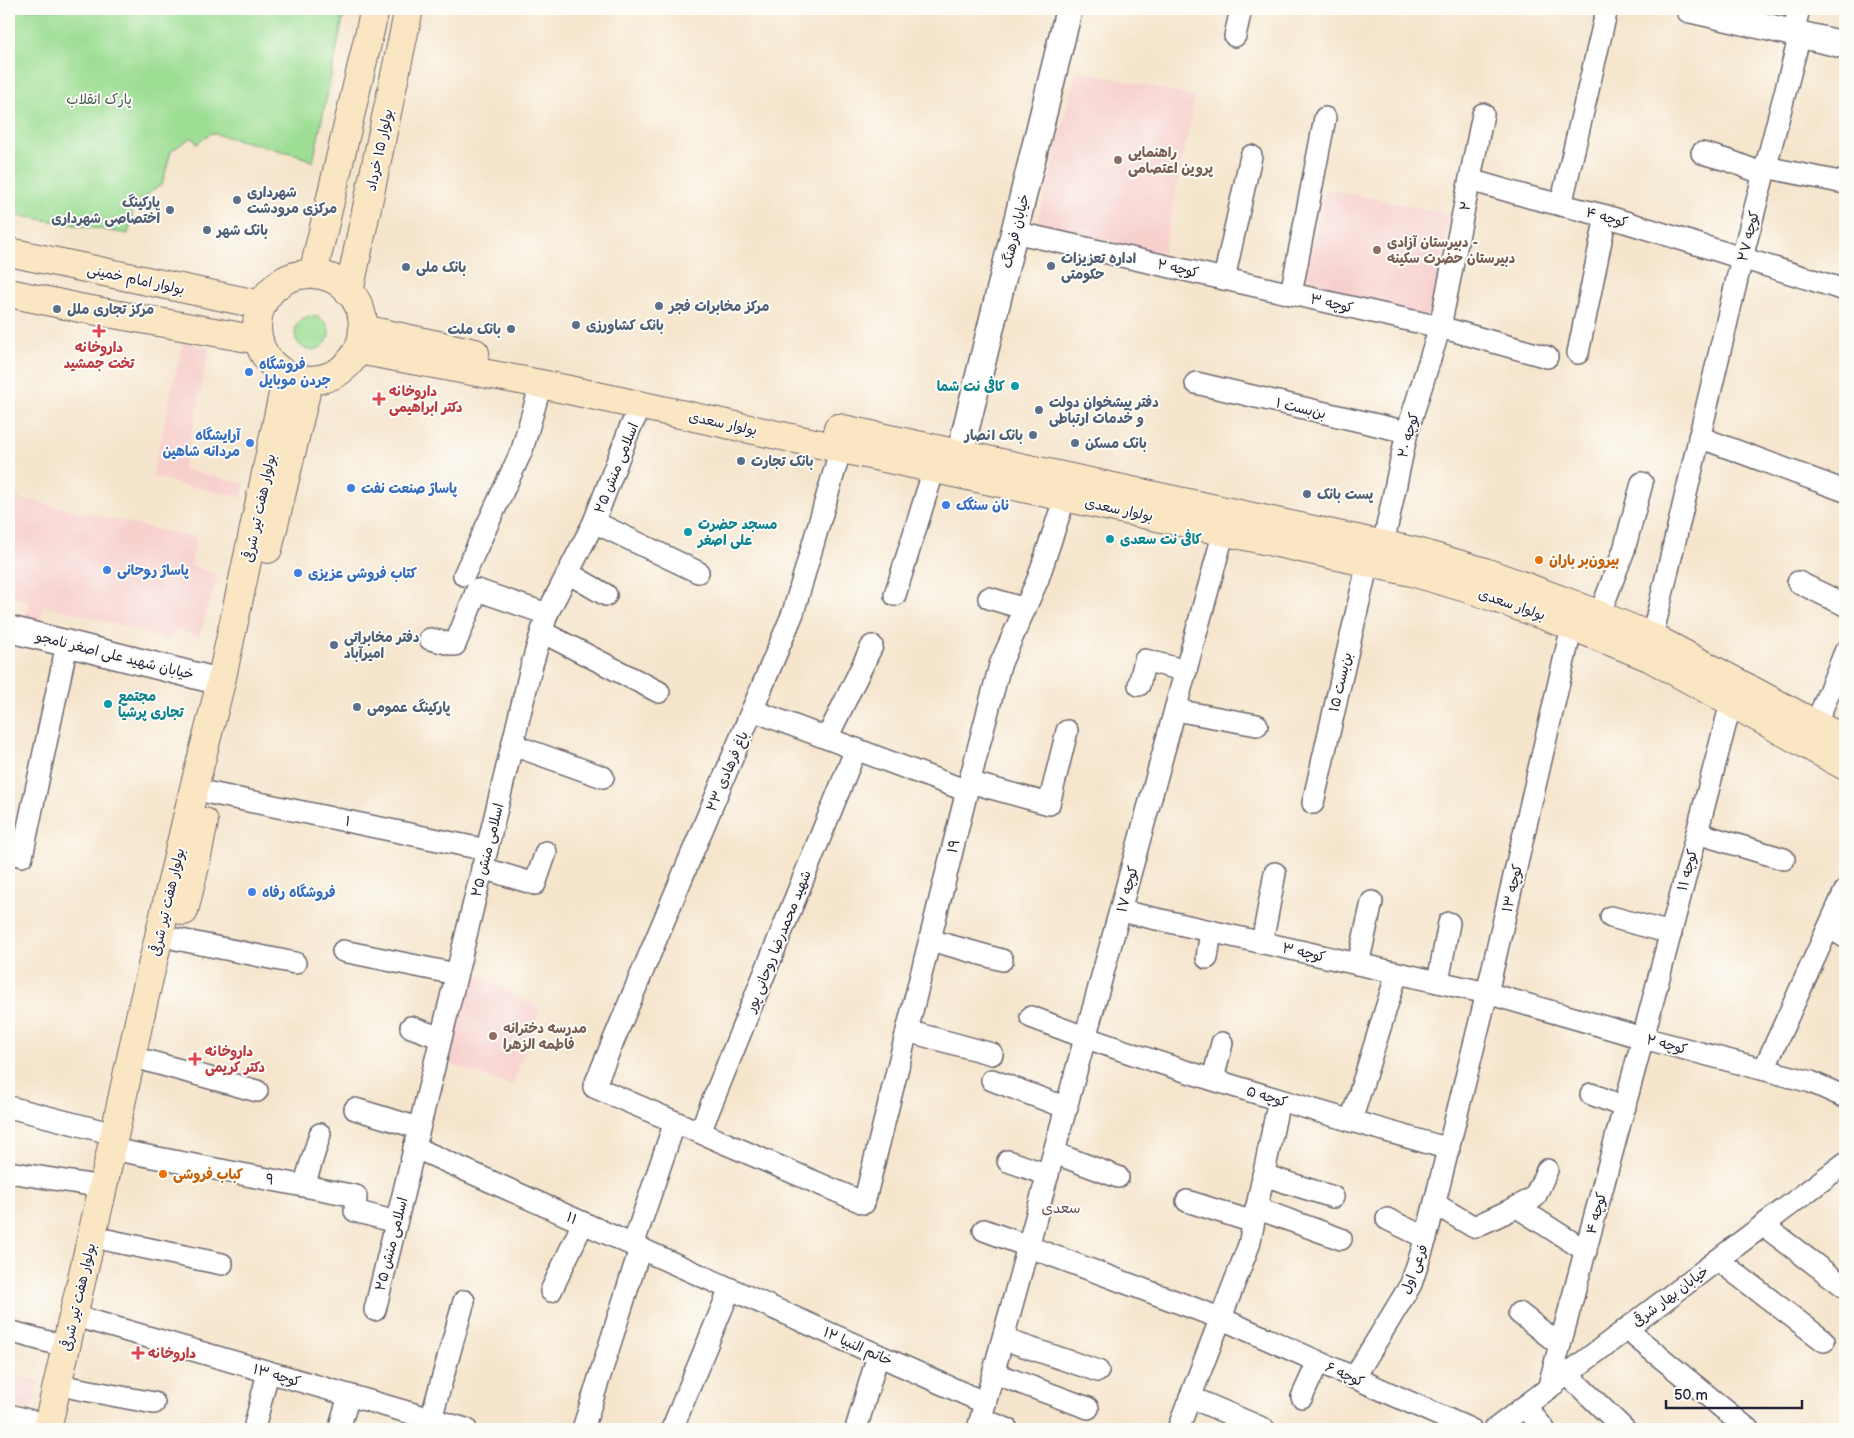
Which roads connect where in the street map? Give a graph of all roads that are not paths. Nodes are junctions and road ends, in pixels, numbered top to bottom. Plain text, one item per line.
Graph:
1 (374, 9) edge
2 (409, 9) edge
3 (1069, 9) edge
4 (1241, 9) edge
5 (1607, 9) edge
6 (1689, 9) edge
7 (1739, 14) edge
8 (1797, 25) edge
9 (1236, 36) dead end
10 (1845, 45) edge
11 (1483, 114) dead end
12 (1326, 118) dead end
13 (1702, 153) dead end
14 (1251, 156) dead end
15 (1765, 171) junction
16 (1470, 180) junction
17 (1845, 183) edge
18 (1561, 205) junction
19 (1606, 216) junction
20 (1014, 232) junction
21 (9, 252) edge
22 (1742, 258) junction
23 (313, 274) junction
24 (1224, 279) junction
25 (1845, 290) edge
26 (350, 292) junction
27 (9, 293) edge
28 (1291, 294) junction
29 (262, 305) junction
30 (1440, 327) junction
31 (259, 340) junction
32 (361, 340) junction
33 (1578, 354) dead end
34 (1547, 356) dead end
35 (298, 378) junction
36 (1196, 383) dead end
37 (541, 384) junction
38 (642, 405) junction
39 (1407, 432) junction
40 (1699, 438) junction
41 (841, 448) junction
42 (950, 465) junction
43 (1642, 483) dead end
44 (1845, 491) edge
45 (1065, 497) junction
46 (594, 522) junction
47 (1224, 531) junction
48 (1376, 553) junction
49 (698, 572) dead end
50 (568, 573) junction
51 (464, 575) dead end
52 (1798, 582) dead end
53 (606, 595) dead end
54 (896, 595) dead end
55 (989, 598) dead end
56 (1845, 605) edge
57 (1025, 609) junction
58 (1599, 616) junction
59 (545, 623) junction
60 (1572, 626) junction
61 (9, 629) edge
62 (1652, 637) junction
63 (430, 639) dead end
64 (67, 644) junction
65 (872, 646) dead end
66 (1845, 652) edge
67 (1186, 671) junction
68 (221, 682) junction
69 (1140, 685) dead end
70 (659, 692) dead end
71 (1730, 703) junction
72 (752, 710) junction
73 (1175, 710) junction
74 (1816, 724) junction
75 (1257, 725) dead end
76 (1067, 731) dead end
77 (827, 738) junction
78 (1845, 740) edge
79 (512, 745) junction
80 (856, 749) junction
81 (1845, 766) edge
82 (602, 777) dead end
83 (968, 786) junction
84 (210, 793) junction
85 (1313, 803) dead end
86 (1697, 833) junction
87 (546, 852) dead end
88 (16, 854) edge
89 (485, 859) junction
90 (1784, 860) dead end
91 (1275, 873) dead end
92 (1845, 891) edge
93 (1372, 902) dead end
94 (1121, 910) junction
95 (1611, 917) dead end
96 (1449, 923) dead end
97 (1211, 931) junction
98 (1837, 932) edge
99 (1671, 933) junction
100 (176, 939) junction
101 (930, 940) junction
102 (1262, 943) junction
103 (343, 951) dead end
104 (1207, 958) dead end
105 (1002, 960) dead end
106 (295, 963) dead end
107 (1358, 964) junction
108 (1397, 973) junction
109 (456, 974) junction
110 (1438, 982) junction
111 (1487, 993) junction
112 (1030, 1016) dead end
113 (148, 1023) junction
114 (412, 1027) dead end
115 (907, 1031) junction
116 (441, 1038) junction
117 (1086, 1038) junction
118 (1644, 1038) junction
119 (1222, 1043) dead end
120 (992, 1054) dead end
121 (148, 1062) junction
122 (1764, 1069) junction
123 (1213, 1079) junction
124 (992, 1080) dead end
125 (257, 1091) dead end
126 (1591, 1094) dead end
127 (1845, 1097) edge
128 (1279, 1100) junction
129 (9, 1107) edge
130 (1625, 1107) junction
131 (1067, 1108) junction
132 (355, 1109) dead end
133 (1351, 1121) junction
134 (675, 1122) junction
135 (700, 1132) junction
136 (320, 1134) dead end
137 (417, 1138) junction
138 (121, 1143) junction
139 (1449, 1149) junction
140 (1054, 1153) junction
141 (1008, 1161) dead end
142 (1845, 1163) edge
143 (1547, 1170) dead end
144 (9, 1172) edge
145 (1048, 1175) junction
146 (1262, 1175) junction
147 (1118, 1177) dead end
148 (304, 1186) junction
149 (103, 1187) junction
150 (1333, 1198) dead end
151 (1187, 1201) dead end
152 (1435, 1204) junction
153 (1517, 1207) junction
154 (1255, 1215) junction
155 (1387, 1219) dead end
156 (396, 1222) junction
157 (583, 1223) junction
158 (1763, 1225) junction
159 (984, 1230) dead end
160 (1426, 1238) junction
161 (1341, 1239) dead end
162 (107, 1240) junction
163 (1028, 1246) junction
164 (637, 1247) junction
165 (1586, 1251) junction
166 (1718, 1260) junction
167 (222, 1264) dead end
168 (1845, 1287) edge
169 (730, 1288) junction
170 (551, 1292) dead end
171 (464, 1301) dead end
172 (375, 1310) dead end
173 (1519, 1313) dead end
174 (1220, 1318) junction
175 (89, 1320) junction
176 (1626, 1329) junction
177 (9, 1331) edge
178 (1002, 1339) junction
179 (1824, 1340) dead end
180 (1560, 1345) junction
181 (67, 1347) junction
182 (878, 1355) junction
183 (1318, 1362) junction
184 (1098, 1371) dead end
185 (268, 1372) junction
186 (994, 1373) junction
187 (1567, 1374) junction
188 (1354, 1378) junction
189 (74, 1388) junction
190 (1548, 1389) junction
191 (349, 1396) junction
192 (1190, 1397) junction
193 (1302, 1397) dead end
194 (154, 1404) dead end
195 (1525, 1406) junction
196 (1088, 1408) dead end
197 (9, 1415) edge
198 (982, 1417) edge
199 (449, 1426) edge
200 (53, 1428) edge
201 (254, 1429) edge
202 (339, 1429) edge
203 (583, 1429) edge
204 (672, 1429) edge
205 (856, 1429) edge
206 (1006, 1429) edge
207 (1178, 1429) edge
208 (1264, 1429) edge
209 (1470, 1429) edge
210 (1495, 1429) edge
211 (1544, 1429) edge
212 (1624, 1429) edge
213 (1748, 1429) edge

1 - 23 main road
2 - 26 main road, بولوار ۱۵ خرداد
3 - 20 street, خیابان فرهنگ
4 - 9 street
5 - 18 street
6 - 7 street
7 - 8 street
8 - 10 street
8 - 15 street, کوچه ۲۷
11 - 16 street, ۲
12 - 28 street
13 - 15 street
14 - 24 street
15 - 17 street
15 - 22 street, کوچه ۲۷
16 - 18 street, کوچه ۴
16 - 30 street, ۲
18 - 19 street, کوچه ۴
19 - 22 street, کوچه ۴
19 - 33 street
20 - 24 street, کوچه ۲
20 - 42 street, خیابان فرهنگ
21 - 29 main road, بولوار امام خمینی
22 - 25 street, کوچه ۴
22 - 40 street, کوچه ۲۷
23 - 26 main road
23 - 29 main road
24 - 28 street, کوچه ۳
26 - 32 main road
27 - 31 main road
28 - 30 street, کوچه ۳
29 - 31 main road
30 - 34 street, کوچه ۳
30 - 39 street, کوچه ۲۰
31 - 35 main road
32 - 35 main road
32 - 37 main road, بولوار سعدی
32 - 42 main road, بولوار سعدی
35 - 68 main road, بولوار هفت تیر شرقی
35 - 84 main road, بولوار هفت تیر شرقی
36 - 39 street, بن‌بست ۱
37 - 38 main road, بولوار سعدی
37 - 51 street
38 - 41 main road, بولوار سعدی
38 - 46 street, اسلامی منش ۲۵
39 - 48 street, کوچه ۲۰
40 - 44 street
40 - 62 street, کوچه ۲۷
41 - 42 main road, بولوار سعدی
41 - 72 street, باغ فرهادی ۲۳
42 - 45 main road, بولوار سعدی
42 - 48 main road, بولوار سعدی
42 - 54 street
43 - 58 street
45 - 47 main road, بولوار سعدی
45 - 57 street, ۱۹
46 - 49 street
46 - 50 street, اسلامی منش ۲۵
47 - 48 main road, بولوار سعدی
47 - 67 street, کوچه ۱۷
48 - 58 main road, بولوار سعدی
48 - 60 main road, بولوار سعدی
48 - 85 street, بن‌بست ۱۵
50 - 53 street
50 - 59 street, اسلامی منش ۲۵
52 - 56 street
55 - 57 street
57 - 83 street, ۱۹
58 - 62 main road, بولوار سعدی
59 - 63 street
59 - 70 street
59 - 79 street, اسلامی منش ۲۵
60 - 71 main road, بولوار سعدی
60 - 111 street, کوچه ۱۳
61 - 64 street, خیابان شهید علی اصغر نامجو
62 - 74 main road, بولوار سعدی
64 - 68 street, خیابان شهید علی اصغر نامجو
64 - 88 street
65 - 77 street
66 - 74 street
67 - 69 street
67 - 73 street, کوچه ۱۷
68 - 113 main road, بولوار هفت تیر شرقی
71 - 81 main road, بولوار سعدی
71 - 86 street, کوچه ۱۱
72 - 77 street
72 - 134 street, باغ فرهادی ۲۳
73 - 75 street
73 - 94 street, کوچه ۱۷
74 - 78 main road, بولوار سعدی
76 - 83 street
77 - 80 street
79 - 82 street
79 - 89 street, اسلامی منش ۲۵
80 - 83 street
80 - 135 street, شهید محمدرضا روحانی پور
83 - 101 street, ۱۹
84 - 89 street, ۱
84 - 100 main road, بولوار هفت تیر شرقی
86 - 90 street
86 - 99 street, کوچه ۱۱
87 - 89 street, ۱
89 - 109 street, اسلامی منش ۲۵
91 - 102 street
92 - 98 street
93 - 107 street
94 - 97 street, کوچه ۳
94 - 117 street, کوچه ۱۷
95 - 99 street
96 - 110 street
97 - 102 street, کوچه ۳
97 - 104 street
98 - 122 street
99 - 118 street, کوچه ۱۱
100 - 106 street
100 - 113 main road, بولوار هفت تیر شرقی
101 - 105 street
101 - 115 street, ۱۹
102 - 107 street, کوچه ۳
103 - 109 street
107 - 108 street, کوچه ۳
108 - 110 street, کوچه ۳
108 - 133 street
109 - 116 street, اسلامی منش ۲۵
110 - 111 street, کوچه ۳
111 - 118 street, کوچه ۲
111 - 139 street, کوچه ۱۳
112 - 117 street, کوچه ۵
113 - 121 main road, بولوار هفت تیر شرقی
113 - 138 main road, بولوار هفت تیر شرقی
114 - 116 street
115 - 120 street
115 - 135 street, ۱۹
116 - 137 street, اسلامی منش ۲۵
117 - 123 street, کوچه ۵
117 - 131 street, کوچه ۱۷
118 - 122 street, کوچه ۲
118 - 130 street, کوچه ۴
119 - 123 street
121 - 125 street
121 - 138 main road, بولوار هفت تیر شرقی
122 - 127 street, کوچه ۲
123 - 128 street, کوچه ۵
124 - 131 street
126 - 130 street
128 - 133 street, کوچه ۵
128 - 146 street
129 - 138 street, ۹
130 - 165 street, کوچه ۴
131 - 140 street, کوچه ۱۷
132 - 137 street, ۱۱
133 - 139 street, کوچه ۵
134 - 135 street
134 - 164 street
136 - 148 street
137 - 156 street, اسلامی منش ۲۵
137 - 157 street, ۱۱
138 - 148 street, ۹
138 - 149 main road, بولوار هفت تیر شرقی
138 - 162 main road, بولوار هفت تیر شرقی
139 - 152 street, فرعی اول
140 - 145 street, کوچه ۱۷
140 - 147 street
141 - 145 street
142 - 158 street, خیابان بهار شرقی
143 - 153 street
144 - 149 street
145 - 163 street, کوچه ۱۷
146 - 150 street
146 - 154 street
148 - 156 street, ۹
149 - 181 main road, بولوار هفت تیر شرقی
151 - 154 street
152 - 153 street
152 - 160 street, فرعی اول
153 - 165 street
154 - 161 street
154 - 174 street
155 - 160 street
156 - 172 street, اسلامی منش ۲۵
157 - 164 street, ۱۱
157 - 170 street
158 - 166 street, خیابان بهار شرقی
158 - 168 street
159 - 163 street, کوچه ۶
160 - 188 street, فرعی اول
162 - 167 street
162 - 175 main road, بولوار هفت تیر شرقی
163 - 174 street, کوچه ۶
163 - 178 street, کوچه ۱۷
164 - 169 street, ۱۱
164 - 203 street
165 - 180 street, کوچه ۴
166 - 176 street, خیابان بهار شرقی
166 - 179 street
169 - 182 street, خاتم النبیا ۱۲
169 - 204 street
171 - 199 street
173 - 180 street
174 - 183 street, کوچه ۶
174 - 192 street
175 - 185 street, کوچه ۱۳
175 - 189 main road, بولوار هفت تیر شرقی
176 - 187 street, خیابان بهار شرقی
176 - 213 street
177 - 181 street
178 - 184 street
178 - 186 street, کوچه ۱۷
180 - 190 street, کوچه ۴
181 - 200 main road, بولوار هفت تیر شرقی
182 - 198 street, خاتم النبیا ۱۲
182 - 205 street
183 - 188 street, کوچه ۶
183 - 193 street
185 - 191 street, کوچه ۱۳
185 - 201 street
186 - 196 street
186 - 198 street, کوچه ۱۷
187 - 190 street, خیابان بهار شرقی
187 - 212 street
188 - 209 street, کوچه ۶
189 - 194 street
189 - 200 main road, بولوار هفت تیر شرقی
190 - 195 street, خیابان بهار شرقی
191 - 199 street, کوچه ۱۳
191 - 202 street
192 - 207 street
192 - 208 street
195 - 210 street, خیابان بهار شرقی
195 - 211 street
197 - 200 street
198 - 206 street

